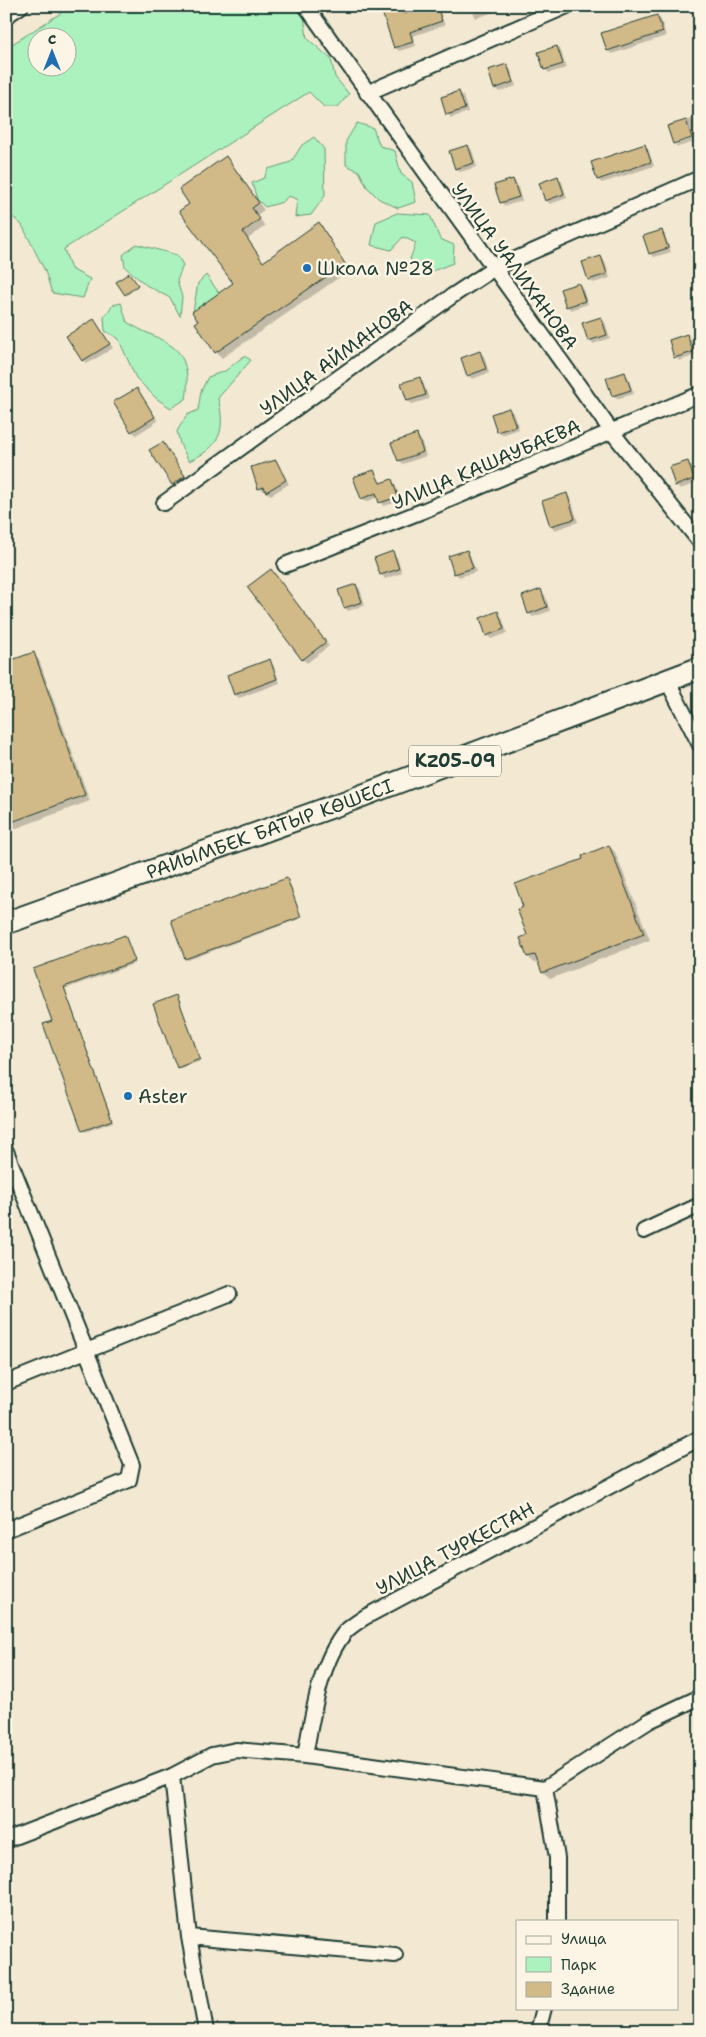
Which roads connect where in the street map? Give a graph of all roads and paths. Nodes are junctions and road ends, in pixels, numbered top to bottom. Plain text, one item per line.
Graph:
1 (21, 6) edge
2 (306, 6) edge
3 (567, 6) edge
4 (6, 16) edge
5 (366, 93) junction
6 (700, 178) edge
7 (493, 269) junction
8 (700, 394) edge
9 (612, 432) junction
10 (164, 503) dead end
11 (700, 542) edge
12 (286, 565) dead end
13 (700, 668) edge
14 (667, 680) junction
15 (700, 745) edge
16 (6, 924) edge
17 (6, 1151) edge
18 (700, 1205) edge
19 (644, 1231) dead end
20 (229, 1294) dead end
21 (86, 1350) junction
22 (6, 1383) edge
23 (700, 1438) edge
24 (6, 1530) edge
25 (700, 1697) edge
26 (305, 1756) junction
27 (172, 1776) junction
28 (545, 1788) junction
29 (6, 1840) edge
30 (557, 1920) edge
31 (189, 1937) junction
32 (395, 1955) dead end
33 (543, 2010) edge
34 (206, 2031) edge
35 (538, 2031) edge

1 - 4 street
2 - 5 street, УЛИЦА УАЛИХАНОВА
3 - 5 street
5 - 7 street, УЛИЦА УАЛИХАНОВА
6 - 7 street, УЛИЦА АЙМАНОВА
7 - 9 street, УЛИЦА УАЛИХАНОВА
7 - 10 street, УЛИЦА АЙМАНОВА
8 - 9 street, УЛИЦА КАШАУБАЕВА
9 - 11 street, УЛИЦА УАЛИХАНОВА
9 - 12 street, УЛИЦА КАШАУБАЕВА
13 - 14 main road, РАЙЫМБЕК БАТЫР КӨШЕСІ / KZ05-09
14 - 15 street
14 - 16 main road, РАЙЫМБЕК БАТЫР КӨШЕСІ / KZ05-09
17 - 21 street
18 - 19 street
20 - 21 street
21 - 22 street
21 - 24 street
23 - 26 street, УЛИЦА ТУРКЕСТАН
25 - 28 street
26 - 27 street
26 - 28 street
27 - 29 street
27 - 31 street
28 - 30 street
31 - 32 street
31 - 34 street
33 - 35 street

